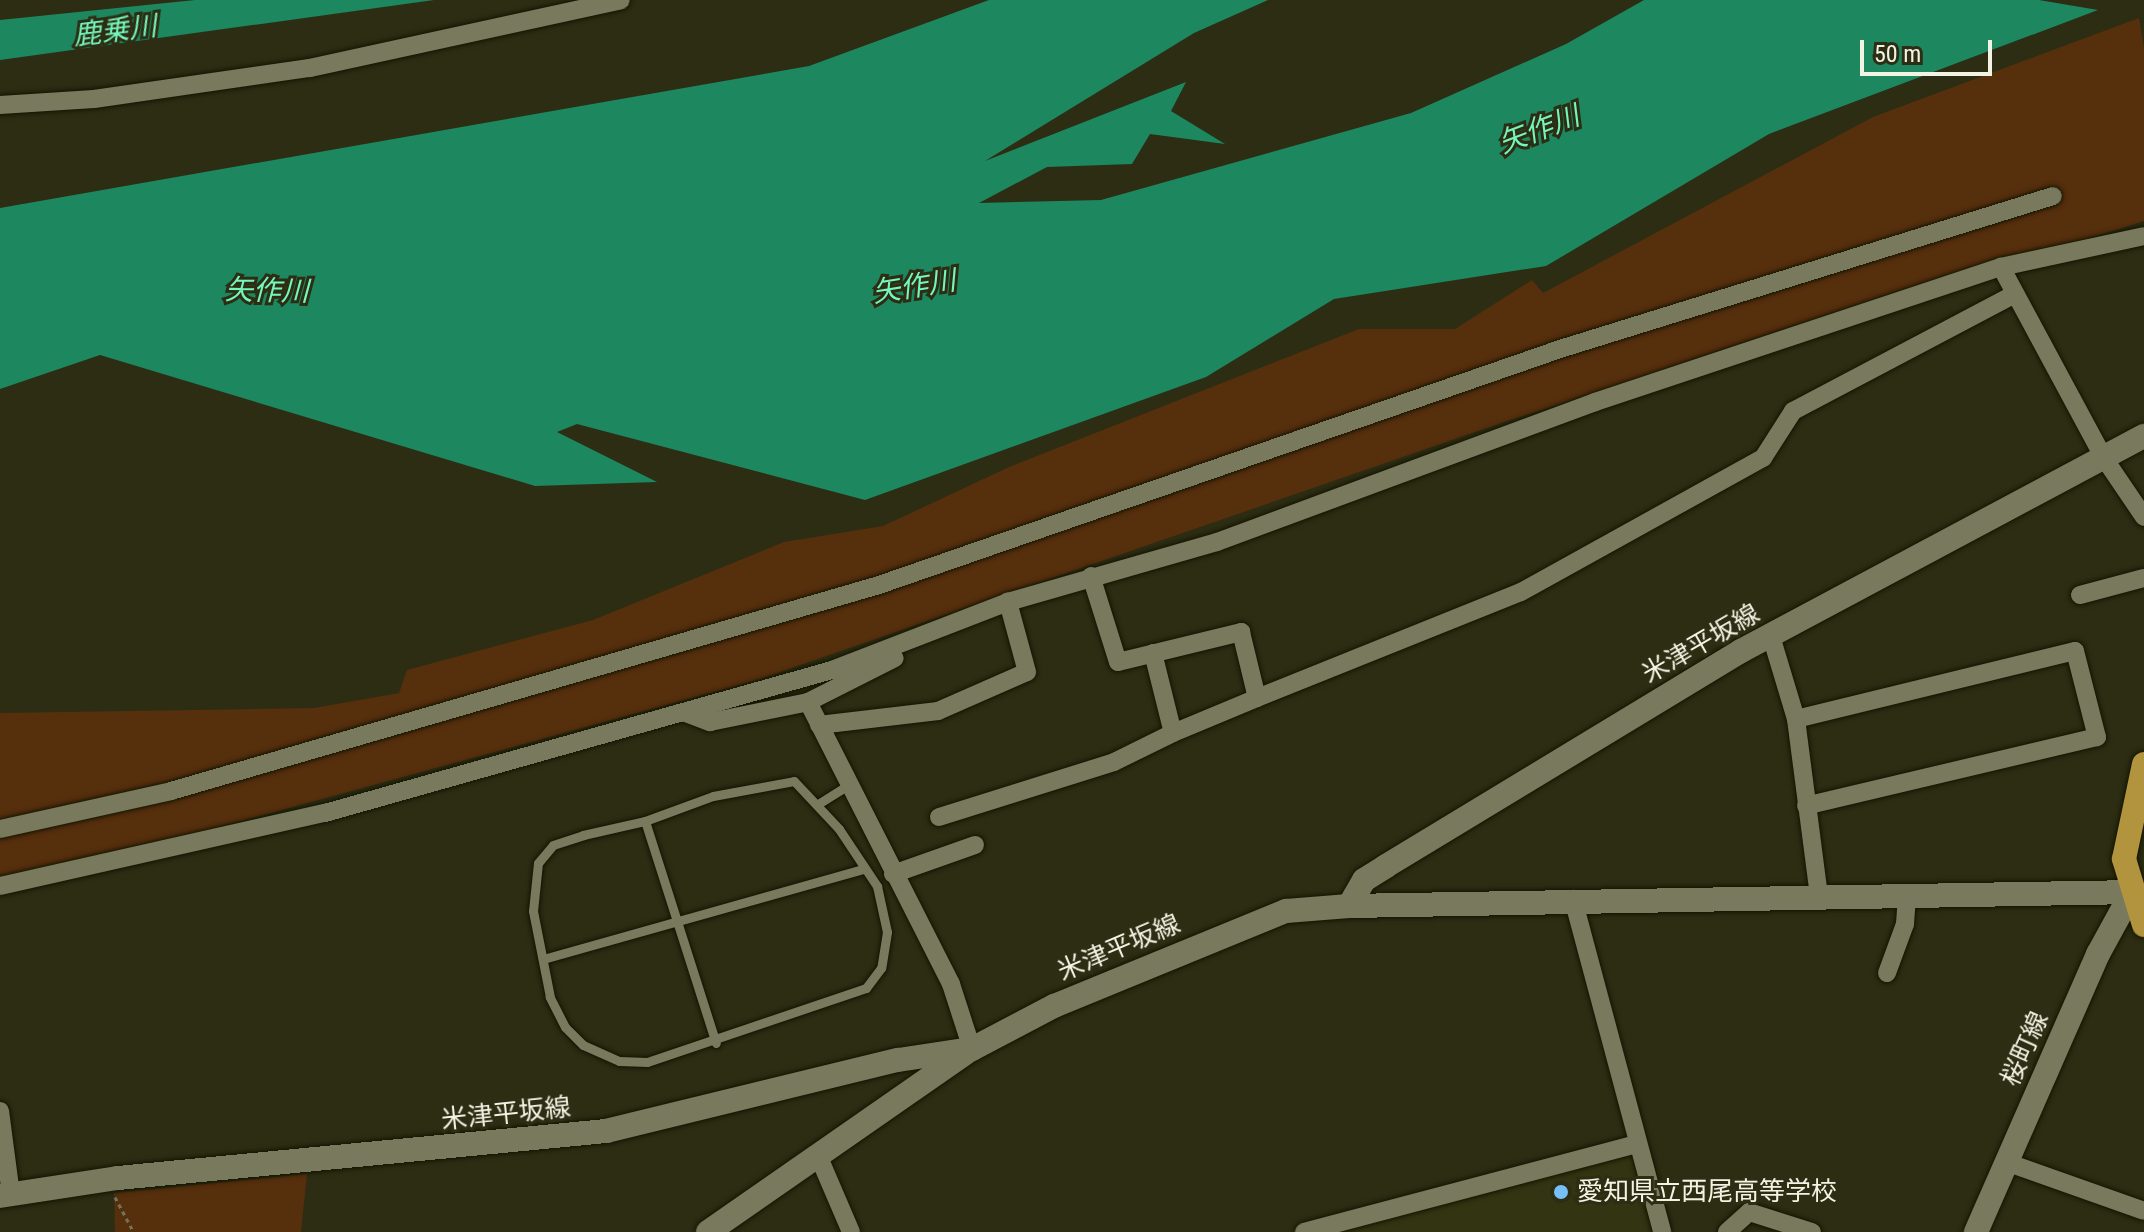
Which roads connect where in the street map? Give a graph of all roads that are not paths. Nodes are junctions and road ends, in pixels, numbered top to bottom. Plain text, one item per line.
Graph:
1 (621, 0) edge
2 (0, 105) edge
3 (2053, 196) dead end
4 (2144, 236) edge
5 (2001, 267) junction
6 (2015, 294) junction
7 (2144, 436) edge
8 (2104, 458) junction
9 (2144, 517) edge
10 (1091, 576) junction
11 (2144, 578) edge
12 (2080, 595) dead end
13 (1008, 602) junction
14 (1771, 636) junction
15 (916, 640) junction
16 (1153, 653) junction
17 (1257, 698) junction
18 (808, 702) junction
19 (686, 713) junction
20 (1796, 719) junction
21 (819, 725) junction
22 (1173, 733) junction
23 (2144, 764) edge
24 (849, 785) junction
25 (818, 804) junction
26 (1806, 806) junction
27 (939, 817) dead end
28 (645, 821) junction
29 (0, 829) edge
30 (975, 845) dead end
31 (864, 869) junction
32 (2144, 870) edge
33 (893, 874) junction
34 (0, 886) edge
35 (2138, 891) edge
36 (1907, 896) junction
37 (1819, 897) junction
38 (1573, 899) junction
39 (1349, 906) junction
40 (674, 919) junction
41 (2144, 925) edge
42 (543, 959) junction
43 (1887, 973) dead end
44 (716, 1043) junction
45 (972, 1049) junction
46 (0, 1111) edge
47 (1638, 1144) junction
48 (818, 1155) junction
49 (2006, 1162) junction
50 (6, 1195) edge
51 (2144, 1211) edge
52 (708, 1232) edge
53 (851, 1232) edge
54 (1304, 1232) edge
55 (1662, 1232) edge
56 (1727, 1232) edge
57 (1812, 1232) edge
58 (1976, 1232) edge

1 - 2 street
3 - 29 street
4 - 5 street
5 - 6 street
5 - 10 street
6 - 8 street
6 - 17 street
7 - 8 main road, 米津平坂線
8 - 9 street
8 - 14 main road, 米津平坂線
10 - 13 street
10 - 16 street
11 - 12 street
13 - 15 street
13 - 21 street
14 - 20 street
14 - 39 main road, 米津平坂線
15 - 18 street
15 - 19 street
16 - 17 street
16 - 22 street
17 - 22 street
18 - 19 street
18 - 21 street
19 - 34 street
20 - 26 street
20 - 26 street
21 - 24 street
22 - 27 street
23 - 35 main road
24 - 25 lane
24 - 33 street
25 - 28 lane
25 - 31 lane
26 - 37 street
28 - 40 lane
28 - 42 lane
30 - 33 street
31 - 40 lane
31 - 44 lane
32 - 35 main road
33 - 45 street
35 - 36 main road
35 - 41 main road
35 - 49 main road, 桜町線
36 - 37 main road
36 - 43 street
37 - 38 main road
38 - 39 main road
38 - 47 street
39 - 45 main road, 米津平坂線
40 - 42 lane
40 - 44 lane
42 - 44 lane
45 - 48 main road
45 - 50 main road, 米津平坂線
46 - 50 street
47 - 54 street
47 - 55 street
48 - 52 main road
48 - 53 street
49 - 51 street
49 - 58 main road, 桜町線
56 - 57 street

